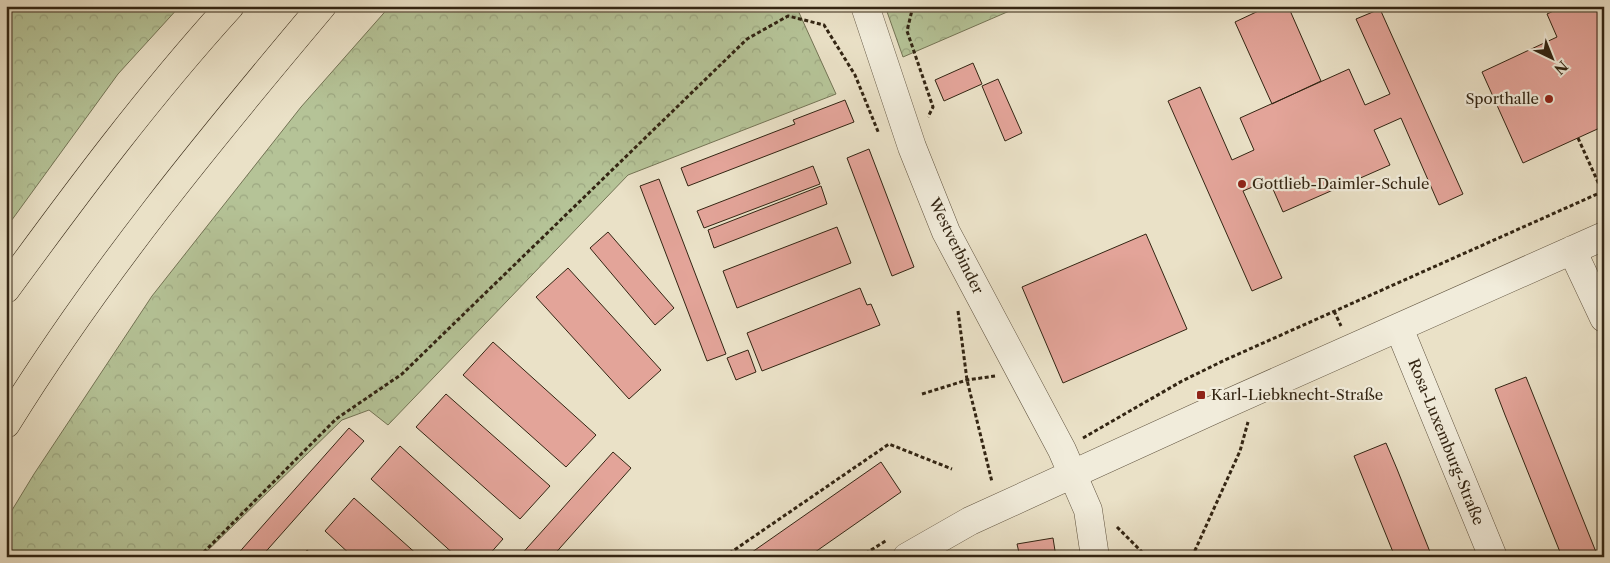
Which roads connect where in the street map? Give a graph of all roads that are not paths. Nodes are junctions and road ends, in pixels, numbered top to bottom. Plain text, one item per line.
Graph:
1 (230, 6) edge
2 (322, 6) edge
3 (865, 6) edge
4 (1604, 236) edge
5 (1572, 250) junction
6 (6, 289) edge
7 (1604, 318) edge
8 (1399, 328) junction
9 (6, 424) edge
10 (1072, 474) junction
11 (907, 557) edge
12 (1095, 557) edge
13 (1493, 557) edge

1 - 6 highway
2 - 9 highway
3 - 10 street, Westverbinder
4 - 5 street
5 - 7 street
5 - 8 street
8 - 10 street
8 - 13 street, Rosa-Luxemburg-Straße
10 - 11 street
10 - 12 street, Westverbinder

